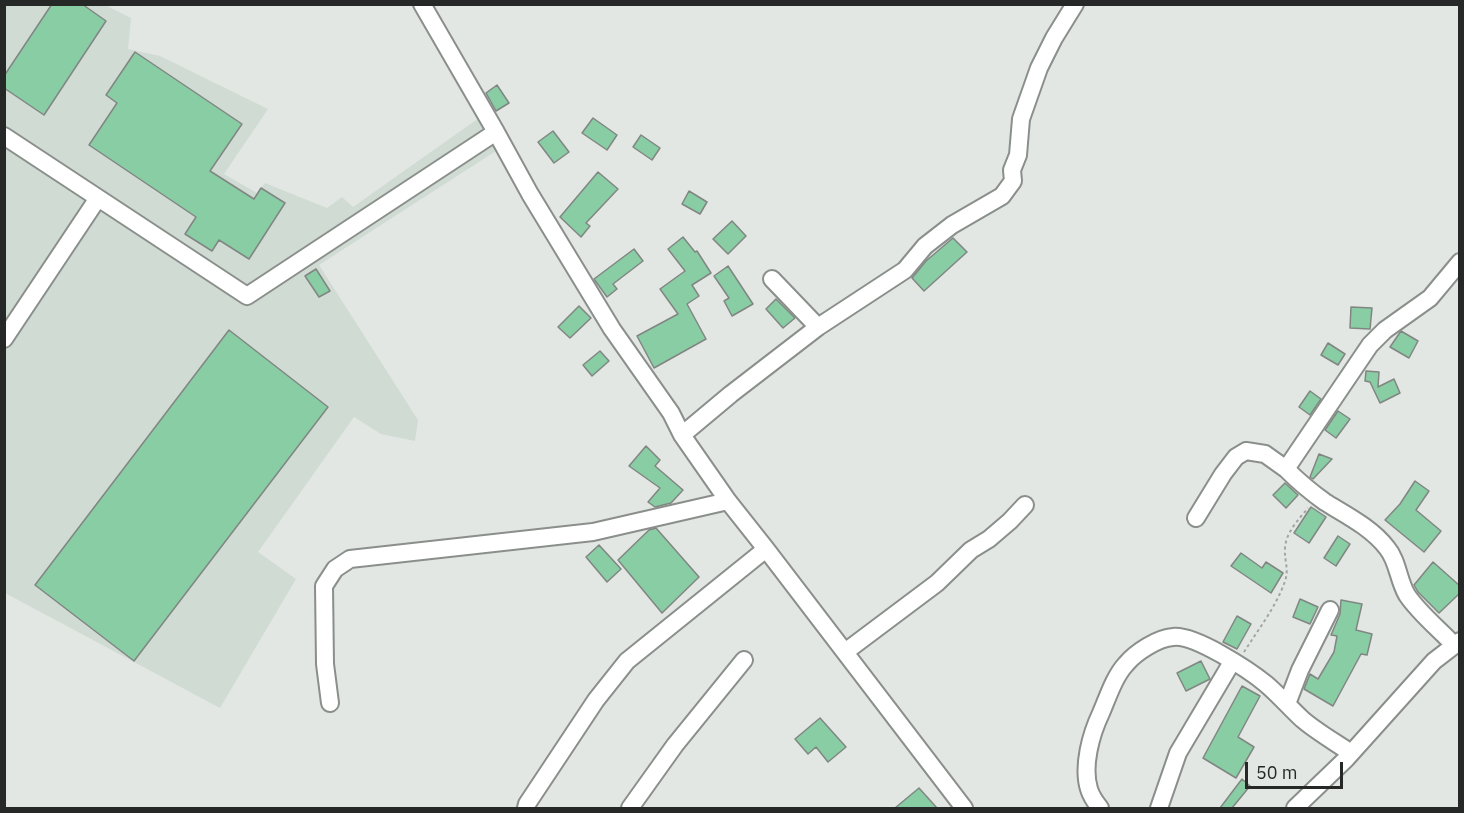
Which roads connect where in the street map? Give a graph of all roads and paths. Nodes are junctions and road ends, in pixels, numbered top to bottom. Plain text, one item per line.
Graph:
1 (422, 4) edge
2 (1075, 4) edge
3 (496, 132) junction
4 (4, 136) edge
5 (98, 198) junction
6 (1460, 262) edge
7 (772, 279) dead end
8 (818, 327) junction
9 (4, 339) edge
10 (682, 435) junction
11 (1286, 469) junction
12 (1317, 496) junction
13 (728, 501) junction
14 (1025, 505) dead end
15 (1196, 518) dead end
16 (766, 549) junction
17 (1330, 610) dead end
18 (1457, 643) edge
19 (845, 652) junction
20 (744, 660) dead end
21 (1234, 663) junction
22 (330, 703) dead end
23 (1287, 704) junction
24 (1351, 753) junction
25 (526, 808) edge
26 (630, 808) edge
27 (964, 808) edge
28 (1100, 808) edge
29 (1159, 808) edge
30 (1295, 808) edge

1 - 3 street
2 - 8 street
3 - 5 street
3 - 10 street
4 - 5 street
5 - 9 street
6 - 11 street
7 - 8 street
8 - 10 street
10 - 13 street
11 - 12 street
11 - 15 street
12 - 18 street
12 - 21 path
13 - 16 street
13 - 22 street
14 - 19 street
16 - 19 street
16 - 25 street
17 - 23 street
18 - 24 street
19 - 27 street
20 - 26 street
21 - 23 street
21 - 28 street
21 - 29 street
23 - 24 street
24 - 30 street

